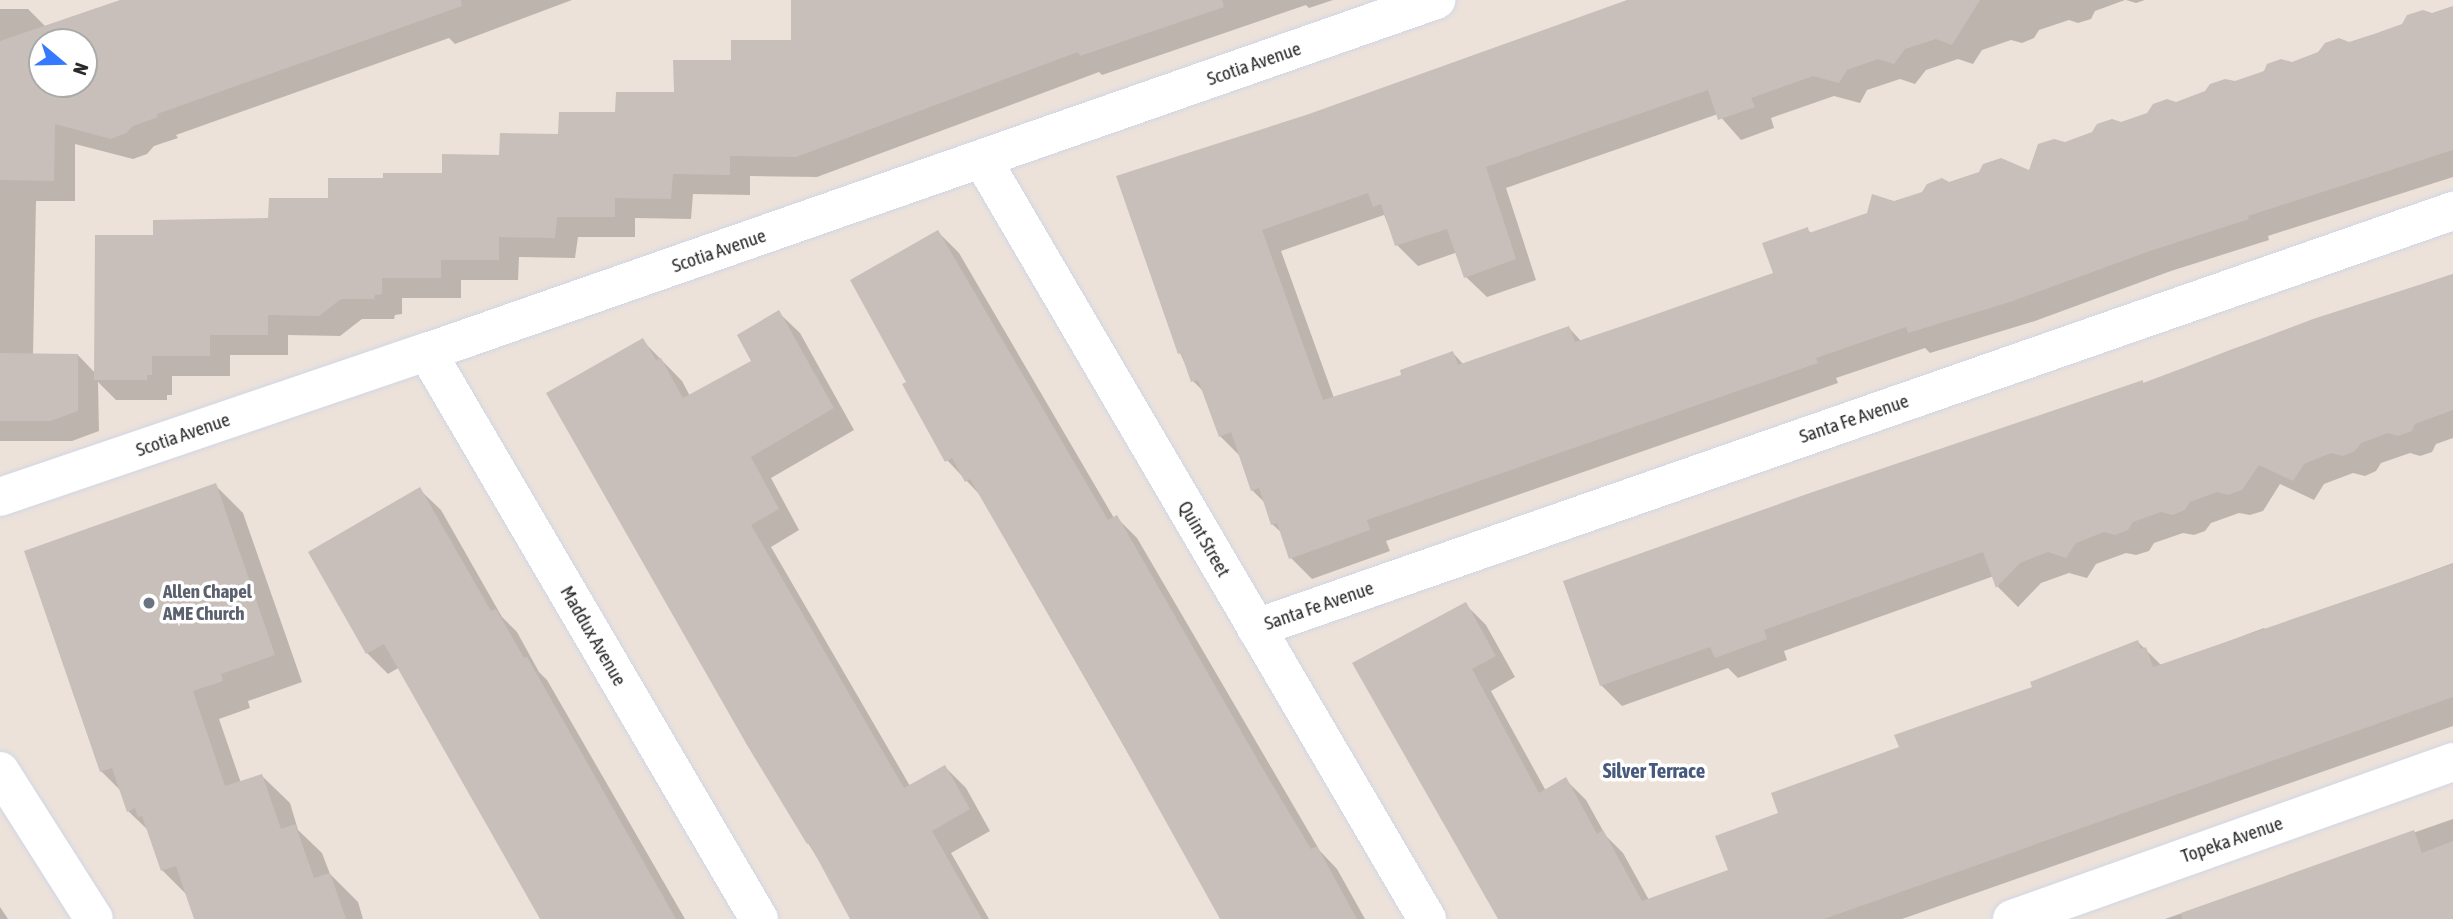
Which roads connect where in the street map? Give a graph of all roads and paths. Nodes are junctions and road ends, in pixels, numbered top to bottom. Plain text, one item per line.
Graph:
1 (1436, 0) edge
2 (982, 159) junction
3 (2453, 211) edge
4 (427, 352) junction
5 (0, 497) edge
6 (1256, 628) junction
7 (2453, 762) edge
8 (0, 771) edge
9 (94, 919) edge
10 (759, 919) edge
11 (1427, 919) edge
12 (2012, 919) edge

1 - 2 street, Scotia Avenue
2 - 4 street, Scotia Avenue
2 - 6 street, Quint Street
3 - 6 street, Santa Fe Avenue
4 - 5 street, Scotia Avenue
4 - 10 street, Maddux Avenue
6 - 11 street, Quint Street
7 - 12 street, Topeka Avenue
8 - 9 street

